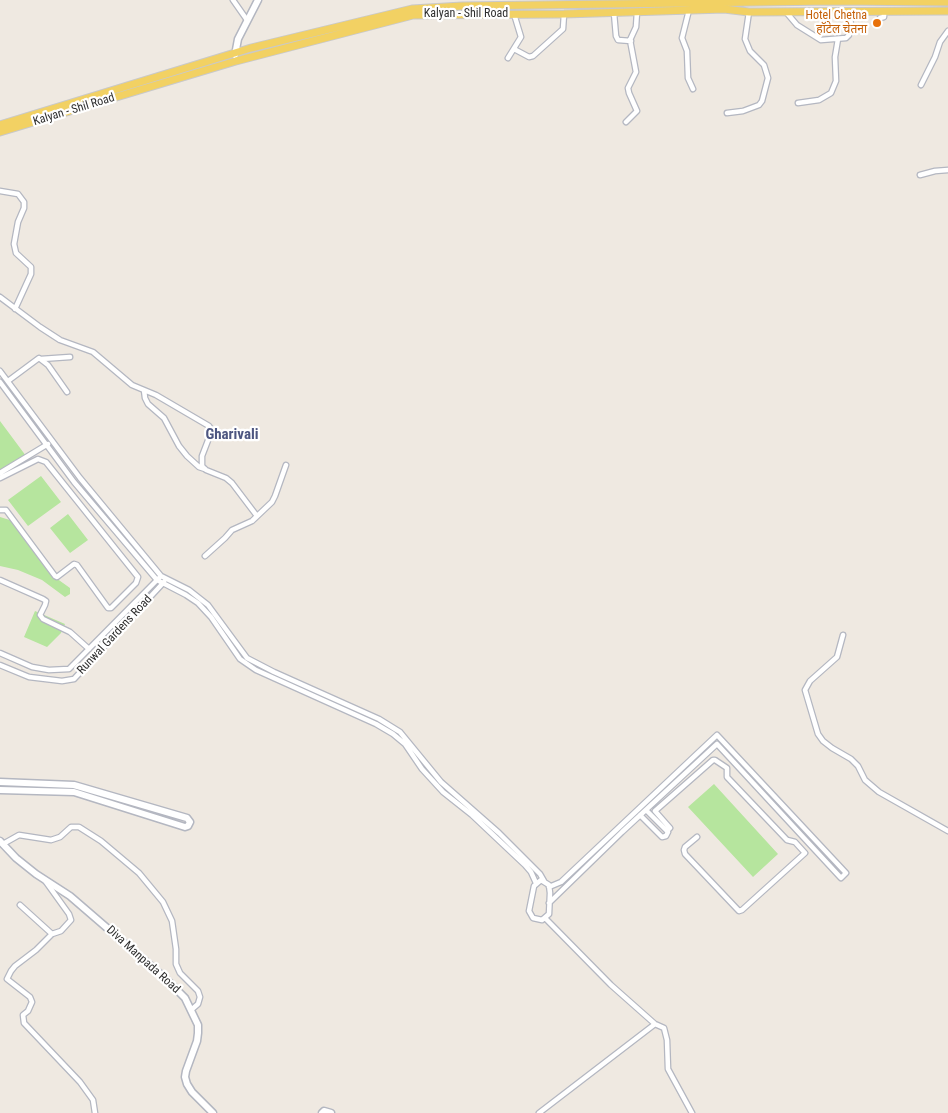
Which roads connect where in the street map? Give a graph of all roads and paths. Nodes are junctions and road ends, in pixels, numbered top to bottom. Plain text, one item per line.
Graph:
1 (233, 0) edge
2 (258, 0) edge
3 (841, 1) edge
4 (679, 2) edge
5 (948, 2) edge
6 (693, 4) edge
7 (721, 4) edge
8 (491, 6) edge
9 (850, 11) junction
10 (948, 11) edge
11 (637, 12) junction
12 (749, 12) junction
13 (786, 12) junction
14 (614, 13) junction
15 (514, 14) junction
16 (564, 14) junction
17 (247, 20) junction
18 (948, 31) edge
19 (838, 39) junction
20 (630, 41) junction
21 (514, 49) junction
22 (235, 57) junction
23 (508, 58) dead end
24 (921, 86) dead end
25 (693, 89) dead end
26 (798, 103) dead end
27 (727, 113) dead end
28 (626, 122) dead end
29 (0, 125) edge
30 (0, 132) edge
31 (948, 170) edge
32 (920, 175) dead end
33 (0, 191) edge
34 (0, 297) edge
35 (15, 309) junction
36 (70, 357) dead end
37 (42, 359) junction
38 (0, 371) edge
39 (0, 382) edge
40 (8, 382) junction
41 (144, 390) junction
42 (67, 392) dead end
43 (52, 441) junction
44 (47, 445) junction
45 (286, 465) dead end
46 (206, 470) junction
47 (0, 473) edge
48 (0, 478) edge
49 (0, 510) edge
50 (257, 516) junction
51 (205, 556) dead end
52 (164, 577) junction
53 (0, 580) edge
54 (157, 580) junction
55 (163, 584) junction
56 (842, 635) dead end
57 (89, 649) junction
58 (0, 653) edge
59 (0, 665) edge
60 (717, 734) junction
61 (717, 744) junction
62 (0, 782) edge
63 (0, 790) edge
64 (646, 810) junction
65 (474, 814) junction
66 (640, 815) junction
67 (618, 827) junction
68 (948, 831) edge
69 (622, 832) junction
70 (667, 832) junction
71 (697, 837) dead end
72 (1, 842) edge
73 (46, 881) junction
74 (544, 881) junction
75 (536, 883) junction
76 (549, 887) junction
77 (550, 903) junction
78 (20, 905) dead end
79 (545, 918) junction
80 (52, 934) junction
81 (191, 1010) junction
82 (655, 1024) junction
83 (95, 1113) edge
84 (212, 1113) edge
85 (322, 1113) edge
86 (332, 1113) edge
87 (539, 1113) edge
88 (692, 1113) edge

1 - 17 street
2 - 17 street
3 - 5 main road, Kalyan - Shil Road
3 - 7 main road, Kalyan - Shil Road
4 - 6 main road, Kalyan - Shil Road
4 - 8 main road, Kalyan - Shil Road
6 - 7 main road, Kalyan - Shil Road
6 - 11 main road, Kalyan - Shil Road
6 - 25 street
7 - 12 main road, Kalyan - Shil Road
8 - 15 main road, Kalyan - Shil Road
8 - 22 main road, Kalyan - Shil Road
9 - 10 main road, Kalyan - Shil Road
9 - 13 main road, Kalyan - Shil Road
9 - 19 street
11 - 14 main road, Kalyan - Shil Road
11 - 20 street
12 - 13 main road, Kalyan - Shil Road
12 - 27 street
13 - 19 street
14 - 16 main road, Kalyan - Shil Road
14 - 20 street
15 - 16 main road, Kalyan - Shil Road
15 - 21 street
16 - 21 street
17 - 22 street
18 - 24 street
19 - 26 street
20 - 28 street
21 - 23 street
22 - 29 main road, Kalyan - Shil Road
22 - 30 main road, Kalyan - Shil Road
31 - 32 street
33 - 35 street
34 - 35 street
35 - 41 street
36 - 37 street
37 - 40 street
37 - 42 street
38 - 40 street
39 - 44 street
40 - 43 street
41 - 46 street
41 - 46 street
43 - 44 street
43 - 52 street
44 - 47 street
44 - 54 street
45 - 50 street
46 - 50 street
48 - 49 street
50 - 51 street
52 - 54 street, Runwal Gardens Road
52 - 55 street, Runwal Gardens Road
52 - 65 street
53 - 57 street
54 - 55 street
54 - 57 street, Runwal Gardens Road
55 - 59 street, Runwal Gardens Road
55 - 65 street
56 - 68 street
57 - 58 street, Runwal Gardens Road
60 - 61 street
60 - 61 street
60 - 67 street
61 - 64 street
62 - 63 street
64 - 66 street
64 - 70 street
65 - 74 street
65 - 75 street
66 - 69 street
66 - 70 street
67 - 69 street
67 - 76 street
69 - 77 street
70 - 71 street
72 - 73 street, Diva Manpada Road
72 - 81 street
73 - 80 street
73 - 81 street, Diva Manpada Road
74 - 75 street
74 - 76 street
75 - 79 street
76 - 77 street
77 - 79 street
78 - 80 street
79 - 82 street
80 - 83 street
81 - 84 street, Diva Manpada Road
82 - 87 street
82 - 88 street
85 - 86 street

